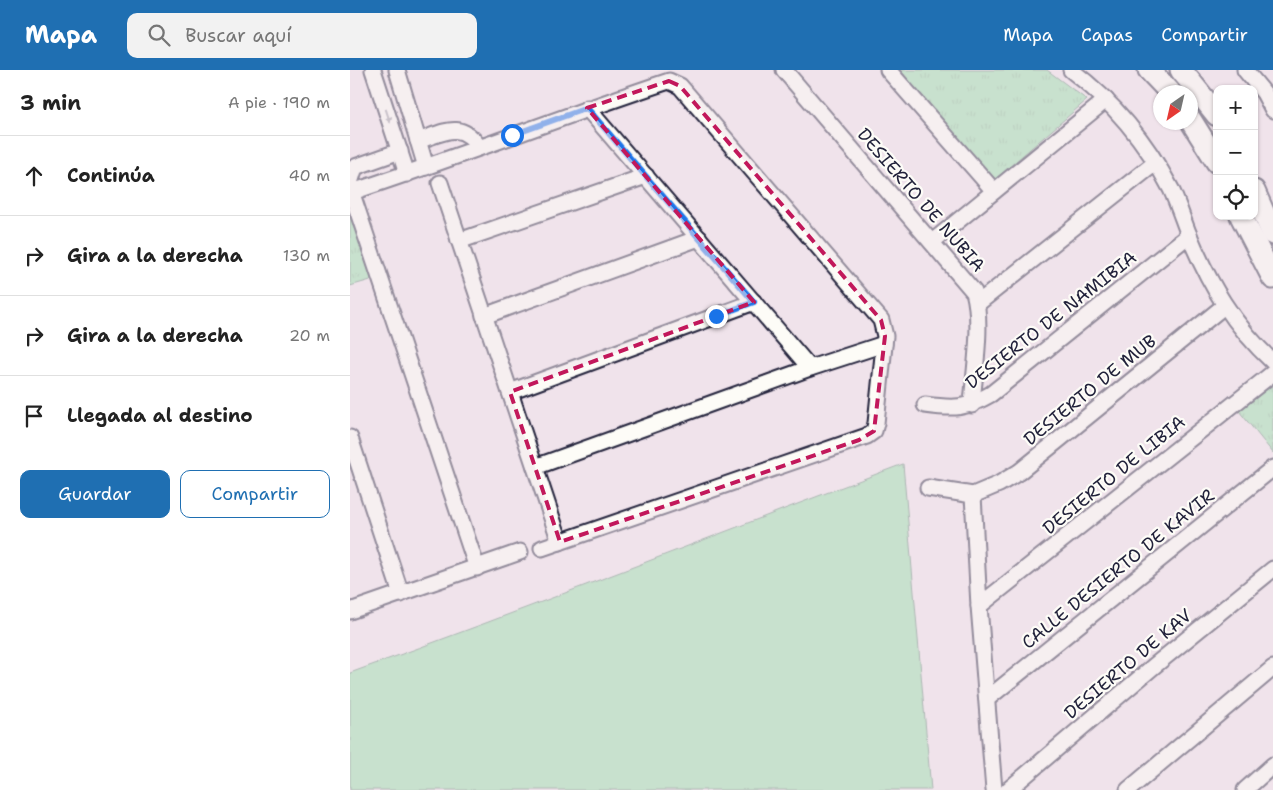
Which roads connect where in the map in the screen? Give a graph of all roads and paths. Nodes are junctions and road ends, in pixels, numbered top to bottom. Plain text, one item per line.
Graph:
1 (373, 70) edge
2 (397, 70) edge
3 (784, 70) edge
4 (888, 70) edge
5 (1071, 70) edge
6 (1149, 70) edge
7 (1181, 70) edge
8 (1245, 70) edge
9 (1163, 85) edge
10 (1268, 92) edge
11 (1106, 100) junction
12 (587, 108) junction
13 (1213, 110) edge
14 (1273, 110) edge
15 (1197, 130) edge
16 (418, 140) junction
17 (479, 147) junction
18 (400, 151) junction
19 (1213, 156) edge
20 (1156, 163) junction
21 (426, 167) junction
22 (407, 174) junction
23 (646, 176) junction
24 (440, 183) dead end
25 (351, 187) edge
26 (994, 191) junction
27 (1258, 200) edge
28 (1243, 220) edge
29 (1273, 234) edge
30 (1190, 236) junction
31 (699, 238) junction
32 (459, 241) junction
33 (932, 242) junction
34 (1273, 278) edge
35 (754, 302) junction
36 (978, 304) junction
37 (1224, 306) junction
38 (484, 316) junction
39 (884, 344) junction
40 (1273, 362) edge
41 (810, 368) junction
42 (1273, 373) edge
43 (510, 392) junction
44 (925, 405) dead end
45 (972, 405) junction
46 (350, 438) edge
47 (535, 468) junction
48 (1273, 468) edge
49 (928, 488) dead end
50 (974, 495) junction
51 (560, 542) junction
52 (542, 548) dead end
53 (520, 552) dead end
54 (477, 568) junction
55 (1273, 569) edge
56 (401, 594) junction
57 (979, 606) junction
58 (350, 611) edge
59 (1273, 668) edge
60 (987, 700) junction
61 (1273, 766) edge
62 (994, 790) edge
63 (1008, 790) edge
64 (1128, 790) edge
65 (1245, 790) edge

1 -> 18 street
2 - 16 street
3 - 33 street, DESIERTO DE NUBIA
4 - 26 street
5 - 11 street
6 - 9 street
7 - 13 street
8 - 10 street
10 - 14 street
11 - 20 street
11 - 26 street
12 - 17 street
12 - 23 street
12 - 39 street
15 - 19 street
16 - 17 street
16 - 21 street
17 - 21 street
18 - 22 street
18 - 25 street
20 - 30 street
20 - 36 street
21 - 22 street
22 - 25 street
23 - 31 street
23 - 32 street
24 - 32 street
25 - 54 street
26 - 33 street
27 - 29 street
28 - 34 street
30 - 37 street
30 - 45 street, DESIERTO DE NAMIBIA
31 - 35 street
31 - 38 street
32 - 38 street
33 - 36 street, DESIERTO DE NUBIA
35 - 41 street
35 - 43 street
36 - 45 street, DESIERTO DE NUBIA
37 - 40 street
37 - 50 street, DESIERTO DE MUB
38 - 43 street
39 - 41 street
39 - 51 street
41 - 47 street
42 - 57 street, DESIERTO DE LIBIA
43 - 47 street
44 - 45 street, DESIERTO DE NAMIBIA
46 - 56 street
47 - 51 street
48 - 60 street, CALLE DESIERTO DE KAVIR
49 - 50 street
50 - 57 street
51 - 52 street
53 - 54 street
54 - 56 street
55 - 63 street, DESIERTO DE KAV
56 - 58 street
57 - 60 street
59 - 64 street
60 - 62 street
61 - 65 street

